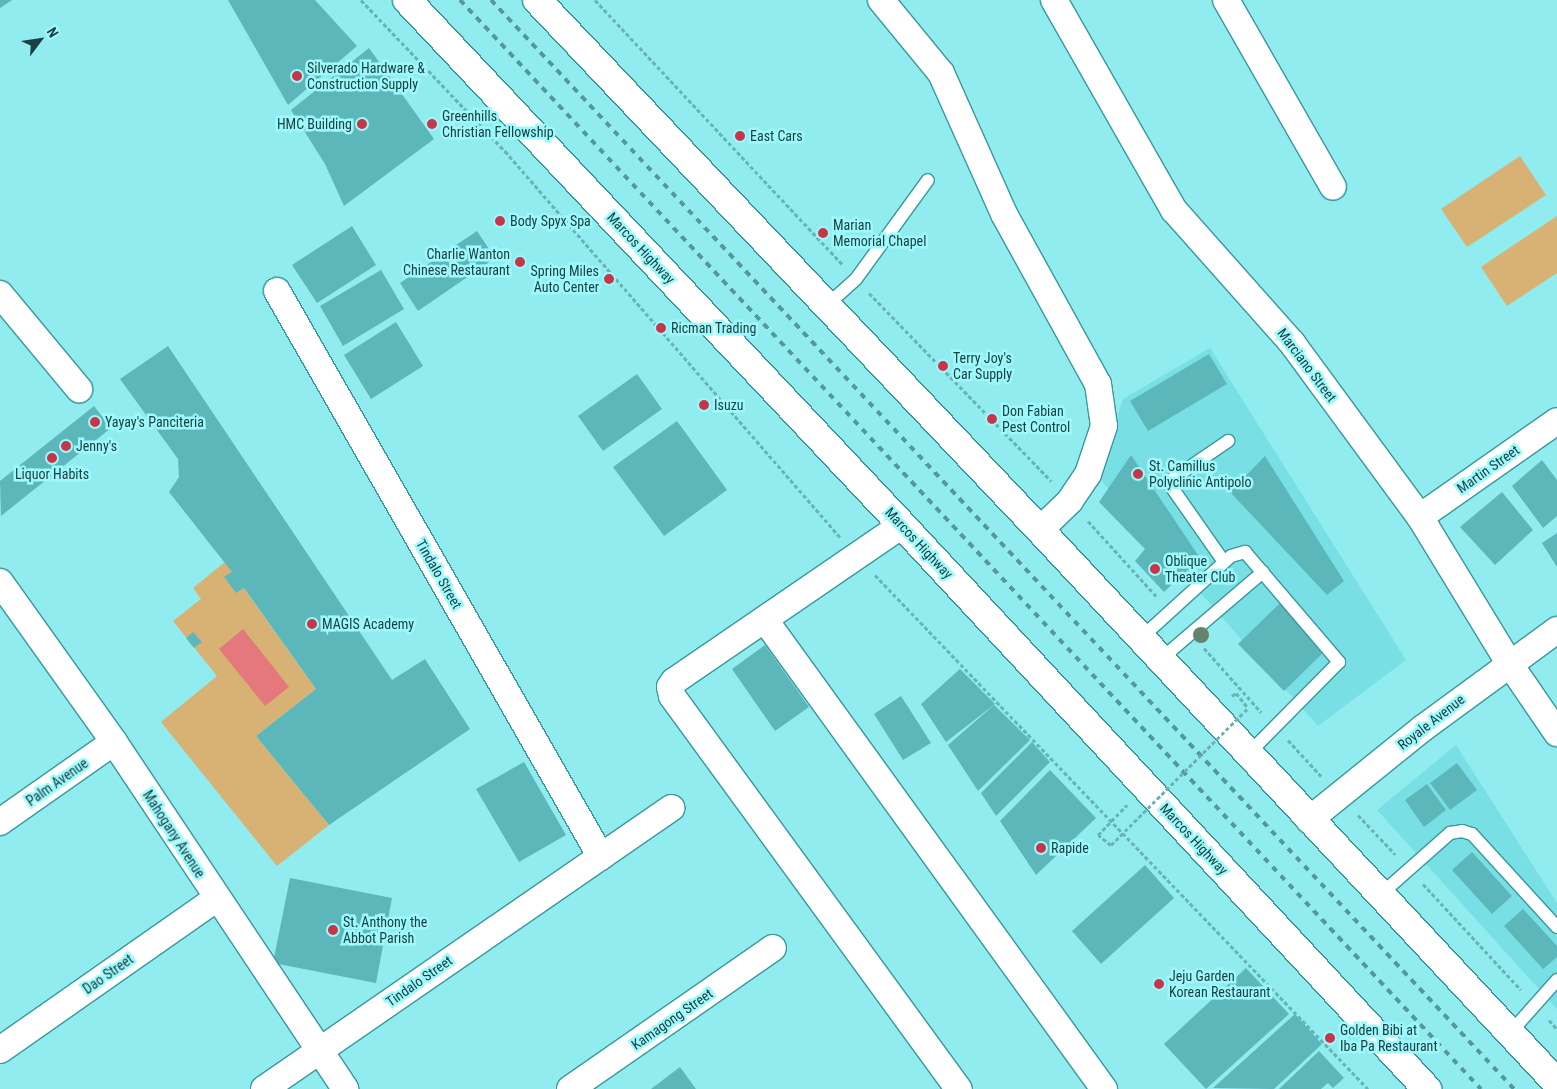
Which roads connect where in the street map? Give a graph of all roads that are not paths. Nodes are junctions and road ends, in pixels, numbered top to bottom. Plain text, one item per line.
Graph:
1 (407, 0) edge
2 (537, 0) edge
3 (1054, 0) edge
4 (1226, 0) edge
5 (890, 3) edge
6 (928, 180) dead end
7 (1333, 187) dead end
8 (277, 291) dead end
9 (0, 294) edge
10 (826, 306) junction
11 (78, 389) dead end
12 (1557, 421) edge
13 (1228, 441) dead end
14 (1420, 517) junction
15 (902, 525) junction
16 (1040, 530) junction
17 (1224, 562) junction
18 (1263, 572) junction
19 (5, 596) edge
20 (765, 620) junction
21 (1557, 630) edge
22 (1141, 638) junction
23 (1161, 659) junction
24 (1509, 663) junction
25 (1557, 733) edge
26 (114, 742) junction
27 (1248, 754) junction
28 (671, 808) dead end
29 (1309, 820) junction
30 (0, 822) edge
31 (601, 857) junction
32 (1380, 895) junction
33 (216, 899) junction
34 (1557, 927) edge
35 (773, 948) dead end
36 (1557, 980) edge
37 (1510, 1033) junction
38 (0, 1050) edge
39 (319, 1051) junction
40 (1557, 1084) edge
41 (264, 1089) edge
42 (345, 1089) edge
43 (570, 1089) edge
44 (959, 1089) edge
45 (1104, 1089) edge
46 (1427, 1089) edge

1 - 15 main road, Marcos Highway
2 - 10 main road
3 - 14 street, Marciano Street
4 - 7 street
5 - 16 street
6 - 10 lane
8 - 31 street, Tindalo Street
9 - 11 street
10 - 16 main road
12 - 14 street, Martin Street
13 - 17 lane
14 - 24 street, Marciano Street
15 - 20 street
15 - 46 main road, Marcos Highway
16 - 22 main road
17 - 18 lane
17 - 22 lane
18 - 23 lane
18 - 27 lane
19 - 26 street, Mahogany Avenue
20 - 44 street
20 - 45 street
21 - 24 street, Royale Avenue
22 - 23 main road
23 - 27 main road
24 - 25 street, Marciano Street
24 - 29 street, Royale Avenue
26 - 30 street, Palm Avenue
26 - 33 street, Mahogany Avenue
27 - 29 main road
28 - 31 street, Tindalo Street
29 - 32 main road
31 - 39 street, Tindalo Street
32 - 34 lane
32 - 37 main road
33 - 38 street, Dao Street
33 - 39 street, Mahogany Avenue
35 - 43 street, Kamagong Street
36 - 37 lane
37 - 40 main road
39 - 41 street, Tindalo Street
39 - 42 street, Mahogany Avenue

